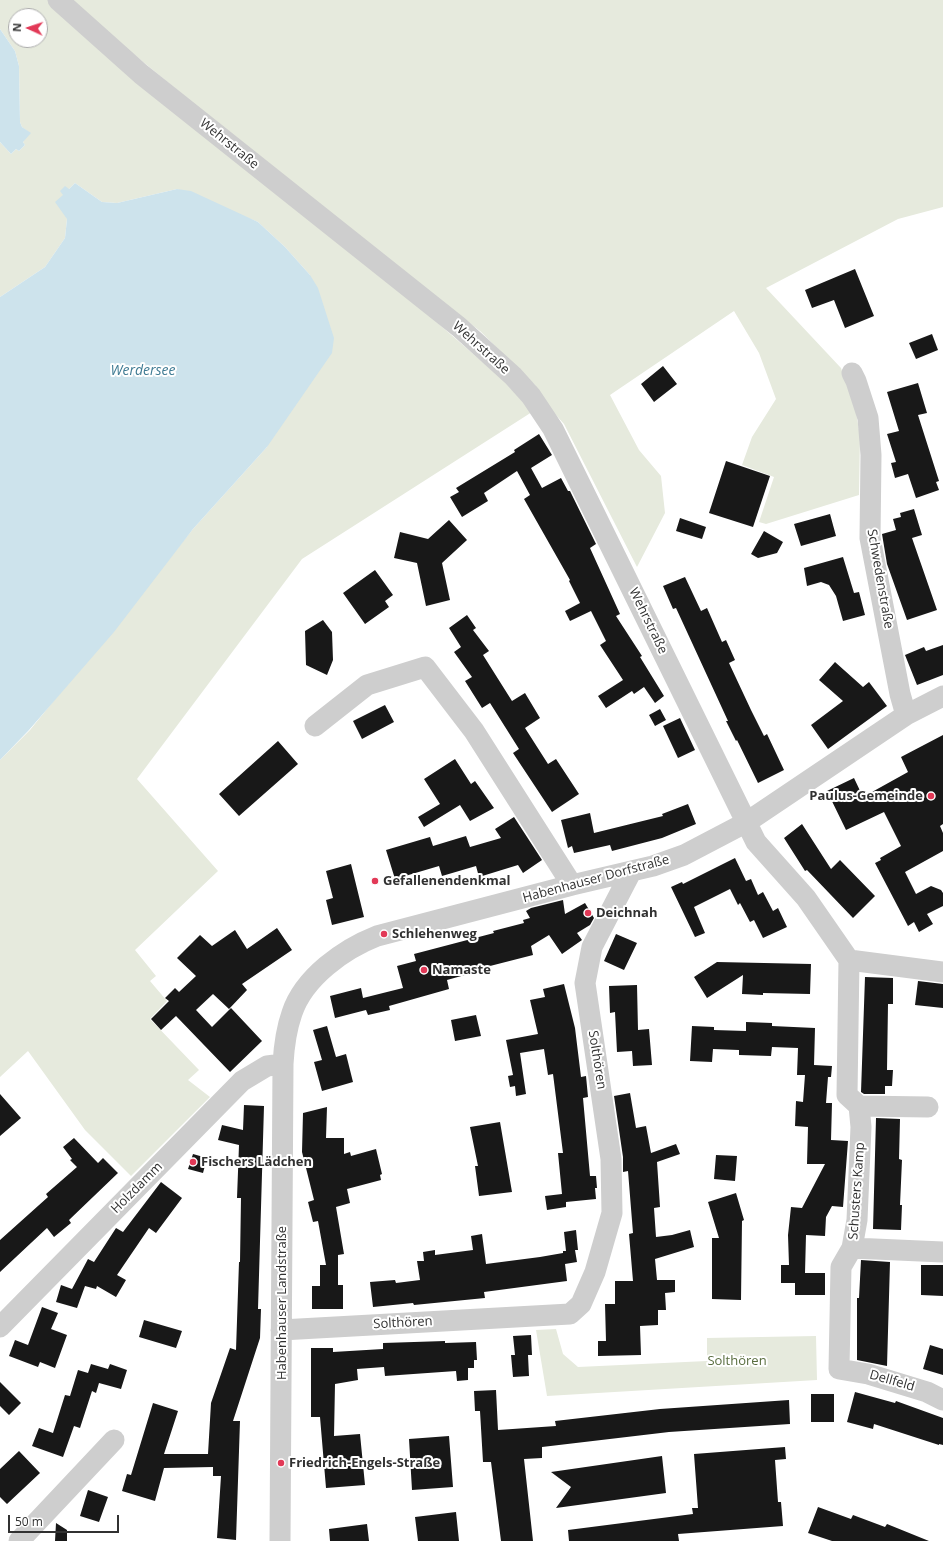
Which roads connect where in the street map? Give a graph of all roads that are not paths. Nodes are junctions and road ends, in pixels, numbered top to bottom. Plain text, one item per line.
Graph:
1 (58, 0) edge
2 (852, 373) dead end
3 (943, 696) edge
4 (906, 715) junction
5 (315, 726) dead end
6 (747, 822) junction
7 (631, 872) junction
8 (593, 880) junction
9 (572, 885) junction
10 (608, 920) junction
11 (849, 960) junction
12 (943, 972) edge
13 (283, 1064) junction
14 (859, 1106) junction
15 (928, 1107) dead end
16 (852, 1248) junction
17 (943, 1252) edge
18 (0, 1327) edge
19 (281, 1330) junction
20 (839, 1369) joint
21 (943, 1400) edge
22 (114, 1440) dead end
23 (19, 1541) edge
24 (280, 1541) edge

1 - 6 street, Wehrstraße
2 - 4 street, Schwedenstraße
3 - 4 street, Habenhauser Dorfstraße
4 - 6 street, Habenhauser Dorfstraße
5 - 9 street
6 - 7 street, Habenhauser Dorfstraße
6 - 11 street, Wehrstraße
7 - 8 street, Habenhauser Dorfstraße
7 - 10 street, Solthören
8 - 9 street, Habenhauser Dorfstraße
8 - 10 street
9 - 13 street, Habenhauser Dorfstraße
10 - 19 street, Solthören
11 - 12 street
11 - 14 street
13 - 18 street, Holzdamm
13 - 19 street, Habenhauser Landstraße
14 - 15 street
14 - 16 street, Schusters Kamp
16 - 17 street
16 - 20 street, Schusters Kamp
19 - 24 street, Habenhauser Landstraße
20 - 21 street, Dellfeld
22 - 23 street

